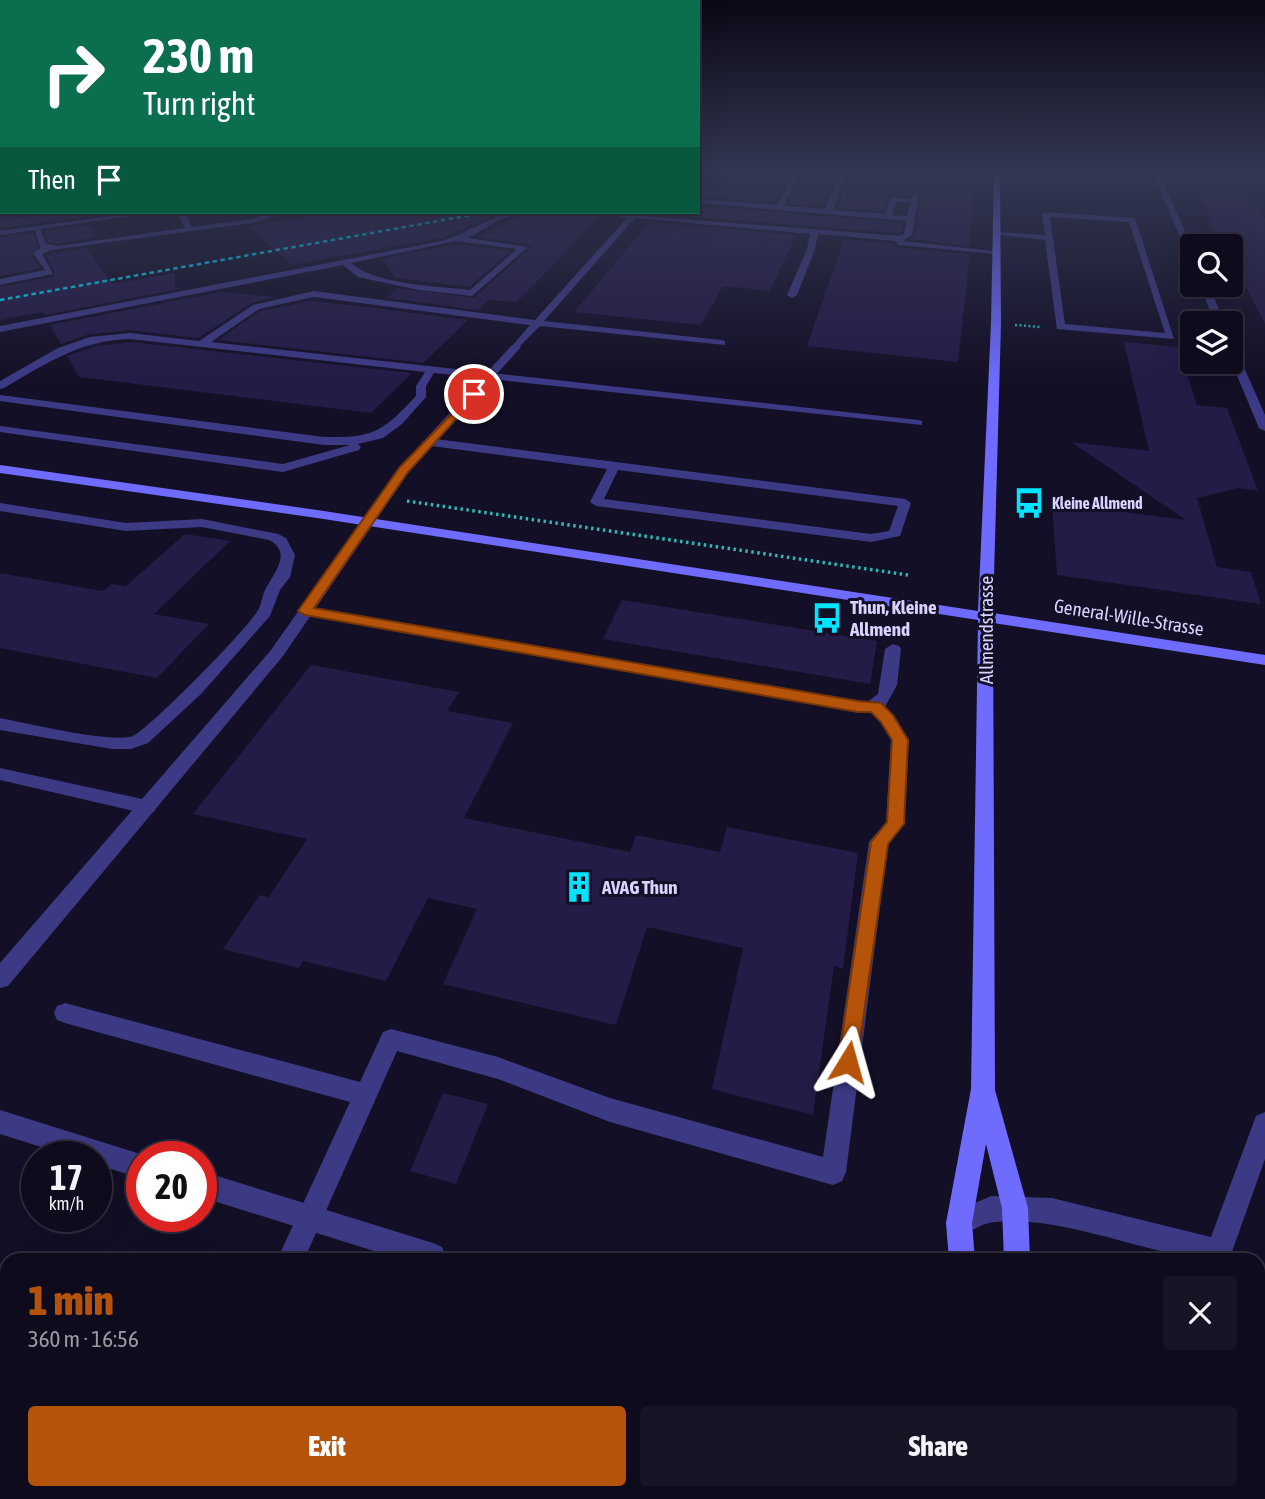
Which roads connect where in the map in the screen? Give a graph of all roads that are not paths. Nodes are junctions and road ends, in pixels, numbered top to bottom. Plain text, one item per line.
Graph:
1 (41, 241) edge
2 (100, 241) edge
3 (447, 241) edge
4 (473, 241) edge
5 (611, 241) edge
6 (875, 241) edge
7 (901, 241) edge
8 (997, 241) edge
9 (1049, 241) edge
10 (1139, 241) edge
11 (812, 243) joint
12 (824, 244) dead end
13 (898, 244) junction
14 (48, 248) junction
15 (884, 248) dead end
16 (997, 254) junction
17 (345, 262) junction
18 (0, 282) edge
19 (792, 295) dead end
20 (538, 323) junction
21 (0, 329) edge
22 (721, 343) dead end
23 (201, 344) junction
24 (432, 368) junction
25 (1242, 374) edge
26 (491, 375) junction
27 (0, 386) edge
28 (0, 398) edge
29 (918, 422) dead end
30 (1265, 428) edge
31 (0, 429) edge
32 (369, 441) junction
33 (428, 442) junction
34 (614, 466) junction
35 (0, 468) edge
36 (0, 507) edge
37 (369, 522) junction
38 (305, 611) junction
39 (986, 616) junction
40 (893, 649) dead end
41 (1265, 660) edge
42 (875, 706) junction
43 (0, 724) edge
44 (0, 775) edge
45 (147, 807) junction
46 (0, 979) edge
47 (65, 1013) dead end
48 (983, 1088) junction
49 (367, 1095) junction
50 (0, 1122) edge
51 (1265, 1124) edge
52 (126, 1161) edge
53 (217, 1189) edge
54 (1015, 1208) junction
55 (311, 1219) junction
56 (959, 1223) junction
57 (294, 1253) edge
58 (423, 1253) edge
59 (961, 1253) edge
60 (1017, 1253) edge

1 - 14 street
2 - 14 street
3 - 17 street
4 - 17 street
5 - 20 street
6 - 13 street
7 - 13 street
8 - 16 main road, Allmendstrasse
9 - 10 street
11 - 12 street
11 - 19 street
13 - 15 street
13 - 16 street
14 - 18 street
16 - 39 main road, Allmendstrasse
17 - 21 street
20 - 22 street
20 - 23 street
20 - 26 street
23 - 24 street
23 - 27 street
24 - 26 street
24 - 32 street
25 - 30 street
26 - 29 street
26 - 33 street
28 - 32 street
31 - 32 street
33 - 34 street
33 - 37 street
34 - 34 street
35 - 37 main road, General-Wille-Strasse
36 - 43 street
37 - 38 street
37 - 39 main road, General-Wille-Strasse
38 - 42 street
38 - 45 street
39 - 41 main road, General-Wille-Strasse
39 - 48 main road, Allmendstrasse
40 - 42 street
42 - 49 street
44 - 45 street
45 - 46 street
47 - 49 street
48 - 54 main road, Allmendstrasse
48 - 56 main road, Allmendstrasse
49 - 55 street
50 - 52 street
51 - 54 street
53 - 55 street
54 - 56 street
54 - 60 main road, Allmendstrasse
55 - 57 street
55 - 58 street
56 - 59 main road, Allmendstrasse

